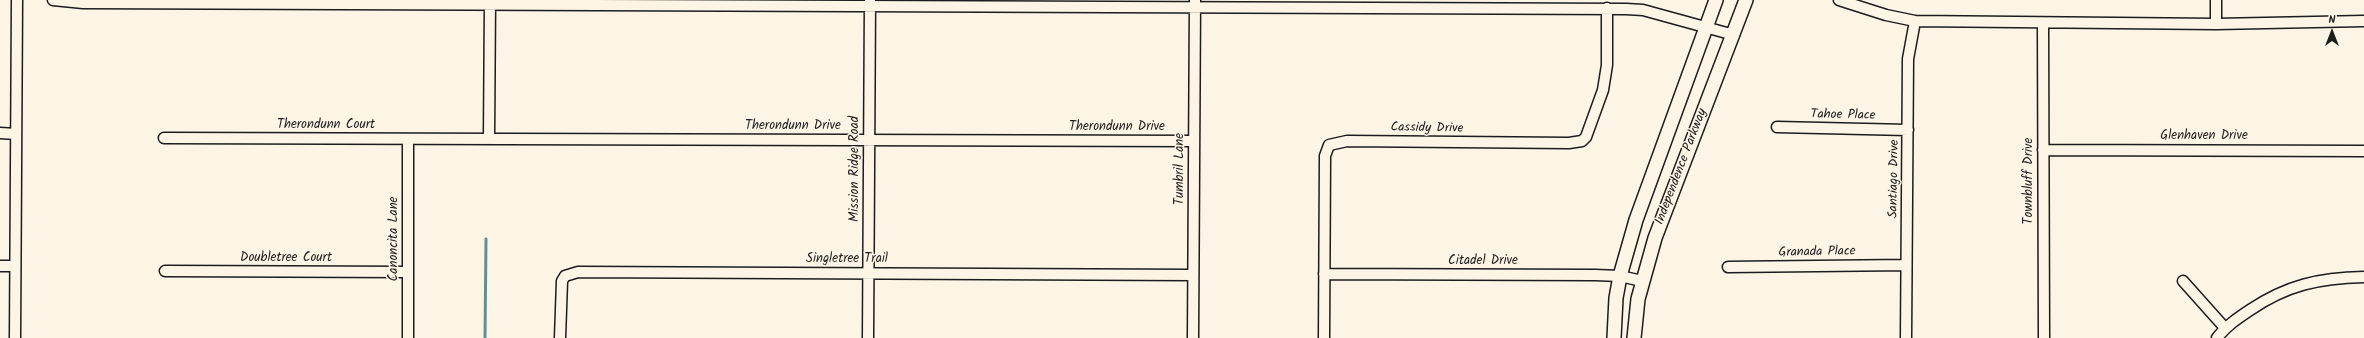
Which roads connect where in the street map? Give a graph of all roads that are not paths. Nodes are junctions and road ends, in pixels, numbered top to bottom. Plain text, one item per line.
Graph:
1 (17, 0) edge
2 (53, 0) edge
3 (1716, 0) edge
4 (1746, 0) edge
5 (1839, 0) edge
6 (2216, 0) edge
7 (152, 2) edge
8 (490, 2) edge
9 (870, 2) edge
10 (1195, 3) edge
11 (1328, 3) edge
12 (1607, 8) junction
13 (1915, 21) junction
14 (2364, 21) edge
15 (2043, 24) junction
16 (2216, 24) junction
17 (1706, 27) junction
18 (1734, 35) junction
19 (1777, 127) dead end
20 (1908, 130) junction
21 (0, 133) edge
22 (16, 134) junction
23 (164, 138) dead end
24 (489, 139) junction
25 (408, 140) junction
26 (869, 140) junction
27 (1194, 142) junction
28 (2043, 150) junction
29 (2364, 151) edge
30 (1906, 265) junction
31 (0, 266) edge
32 (15, 266) junction
33 (1728, 267) dead end
34 (165, 271) dead end
35 (408, 272) junction
36 (868, 273) junction
37 (1193, 274) junction
38 (1324, 274) junction
39 (1620, 276) junction
40 (2364, 277) edge
41 (1642, 281) junction
42 (2183, 281) dead end
43 (2225, 328) junction
44 (15, 338) edge
45 (408, 338) edge
46 (560, 338) edge
47 (868, 338) edge
48 (1193, 338) edge
49 (1324, 338) edge
50 (1614, 338) edge
51 (1634, 338) edge
52 (1906, 338) edge
53 (2044, 338) edge
54 (2217, 338) edge

1 - 22 street
2 - 7 street
3 - 17 main road, Independence Parkway
4 - 18 main road, Independence Parkway
5 - 13 street
6 - 16 street
7 - 8 street
8 - 9 street
8 - 24 street
9 - 10 street
9 - 26 street, Mission Ridge Road
10 - 11 street
10 - 27 street, Tumbril Lane
11 - 12 street
12 - 17 street
12 - 38 street, Cassidy Drive
13 - 15 street
13 - 20 street, Santiago Drive
14 - 16 street
15 - 16 street
15 - 28 street, Townbluff Drive
17 - 18 street
17 - 39 main road, Independence Parkway
18 - 41 main road, Independence Parkway
19 - 20 street, Tahoe Place
20 - 30 street, Santiago Drive
21 - 22 street
22 - 32 street
23 - 25 street, Therondunn Court
24 - 25 street, Therondunn Court
24 - 26 street, Therondunn Drive
25 - 35 street, Canoncita Lane
26 - 27 street, Therondunn Drive
26 - 36 street, Mission Ridge Road
27 - 37 street, Tumbril Lane
28 - 29 street, Glenhaven Drive
28 - 53 street, Townbluff Drive
30 - 33 street, Granada Place
30 - 52 street, Santiago Drive
31 - 32 street
32 - 44 street
34 - 35 street, Doubletree Court
35 - 45 street, Canoncita Lane
36 - 37 street, Singletree Trail
36 - 46 street, Singletree Trail
36 - 47 street, Mission Ridge Road
37 - 48 street, Tumbril Lane
38 - 39 street, Citadel Drive
38 - 49 street, Cassidy Drive
39 - 41 street, Citadel Drive
39 - 50 main road, Independence Parkway
40 - 43 street
41 - 51 main road, Independence Parkway
42 - 43 street
43 - 54 street

